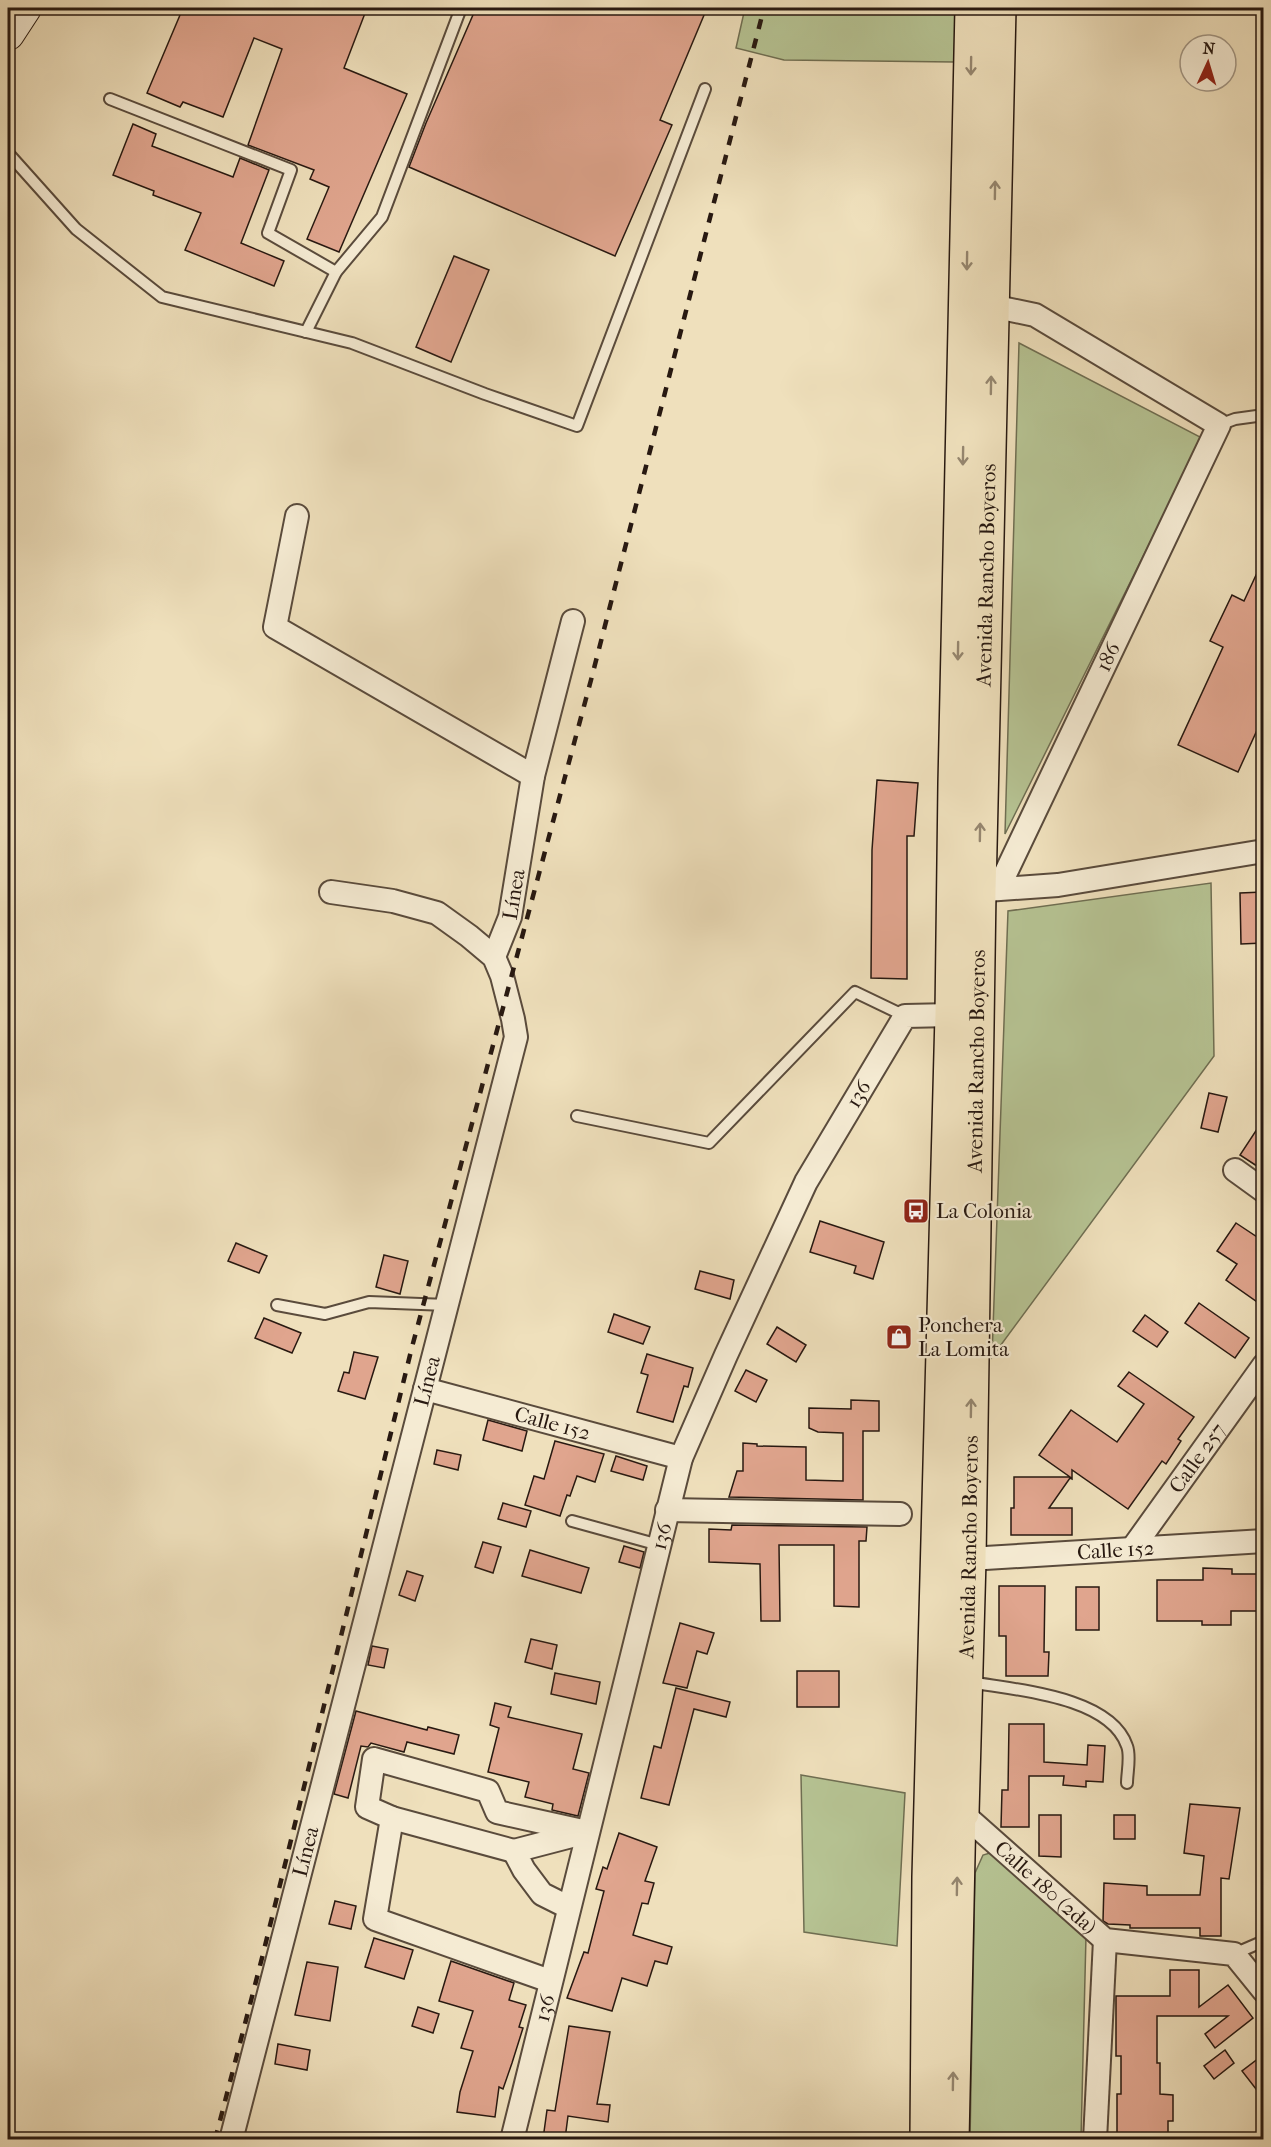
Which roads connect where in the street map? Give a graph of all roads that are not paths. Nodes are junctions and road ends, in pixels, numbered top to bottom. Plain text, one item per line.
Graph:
1 (25, 8) edge
2 (461, 8) edge
3 (972, 8) edge
4 (999, 8) edge
5 (8, 34) edge
6 (705, 89) dead end
7 (110, 99) dead end
8 (8, 153) edge
9 (336, 272) junction
10 (992, 306) junction
11 (306, 332) junction
12 (1263, 416) edge
13 (1219, 425) junction
14 (297, 516) dead end
15 (573, 621) dead end
16 (532, 776) junction
17 (1263, 851) edge
18 (988, 890) junction
19 (331, 892) dead end
20 (494, 957) junction
21 (952, 1015) junction
22 (905, 1016) junction
23 (577, 1116) dead end
24 (1234, 1170) dead end
25 (1263, 1191) edge
26 (277, 1305) dead end
27 (447, 1305) junction
28 (1263, 1365) edge
29 (425, 1389) junction
30 (681, 1458) junction
31 (667, 1510) junction
32 (900, 1514) dead end
33 (572, 1521) dead end
34 (1263, 1541) edge
35 (659, 1545) junction
36 (1132, 1550) junction
37 (969, 1559) junction
38 (964, 1681) junction
39 (1127, 1784) dead end
40 (962, 1813) junction
41 (392, 1818) junction
42 (587, 1832) junction
43 (514, 1851) junction
44 (568, 1907) junction
45 (1105, 1940) junction
46 (1263, 1941) edge
47 (1234, 1954) junction
48 (550, 1981) junction
49 (1263, 1991) edge
50 (231, 2139) edge
51 (512, 2139) edge
52 (927, 2139) edge
53 (952, 2139) edge
54 (1095, 2139) edge

1 - 5 main road
2 - 9 lane
3 -> 21 highway, Avenida Rancho Boyeros
10 -> 4 highway, Avenida Rancho Boyeros
6 - 11 lane
7 - 9 lane
8 - 11 lane
9 - 11 lane
10 - 13 street
18 -> 10 highway, Avenida Rancho Boyeros
12 - 13 lane
13 - 18 street, 186
14 - 16 street
15 - 16 street, Línea
16 - 20 street, Línea
17 - 18 street
37 -> 18 highway, Avenida Rancho Boyeros
19 - 20 street
20 - 27 street, Línea
21 - 22 street
21 - 52 highway, Avenida Rancho Boyeros
22 - 23 lane
22 - 30 street, 136
24 - 25 street
26 - 27 lane
27 - 29 street, Línea
28 - 36 street, Calle 257
29 - 30 street, Calle 152
29 - 50 street, Línea
30 - 31 street, 136
31 - 32 street
31 - 35 street, 136
33 - 35 lane
34 - 36 street, Calle 152
35 - 42 street, 136
36 - 37 street, Calle 152
37 - 38 highway, Avenida Rancho Boyeros
38 - 39 lane
38 - 40 highway, Avenida Rancho Boyeros
40 - 45 street, Calle 180 (2da)
53 -> 40 highway, Avenida Rancho Boyeros
41 - 42 street
41 - 43 street
41 - 48 street
42 - 43 street
42 - 44 street, 136
43 - 44 street
44 - 48 street, 136
45 - 47 street, Calle 180 (2da)
45 - 54 street
46 - 47 lane
47 - 49 street
48 - 51 street, 136

